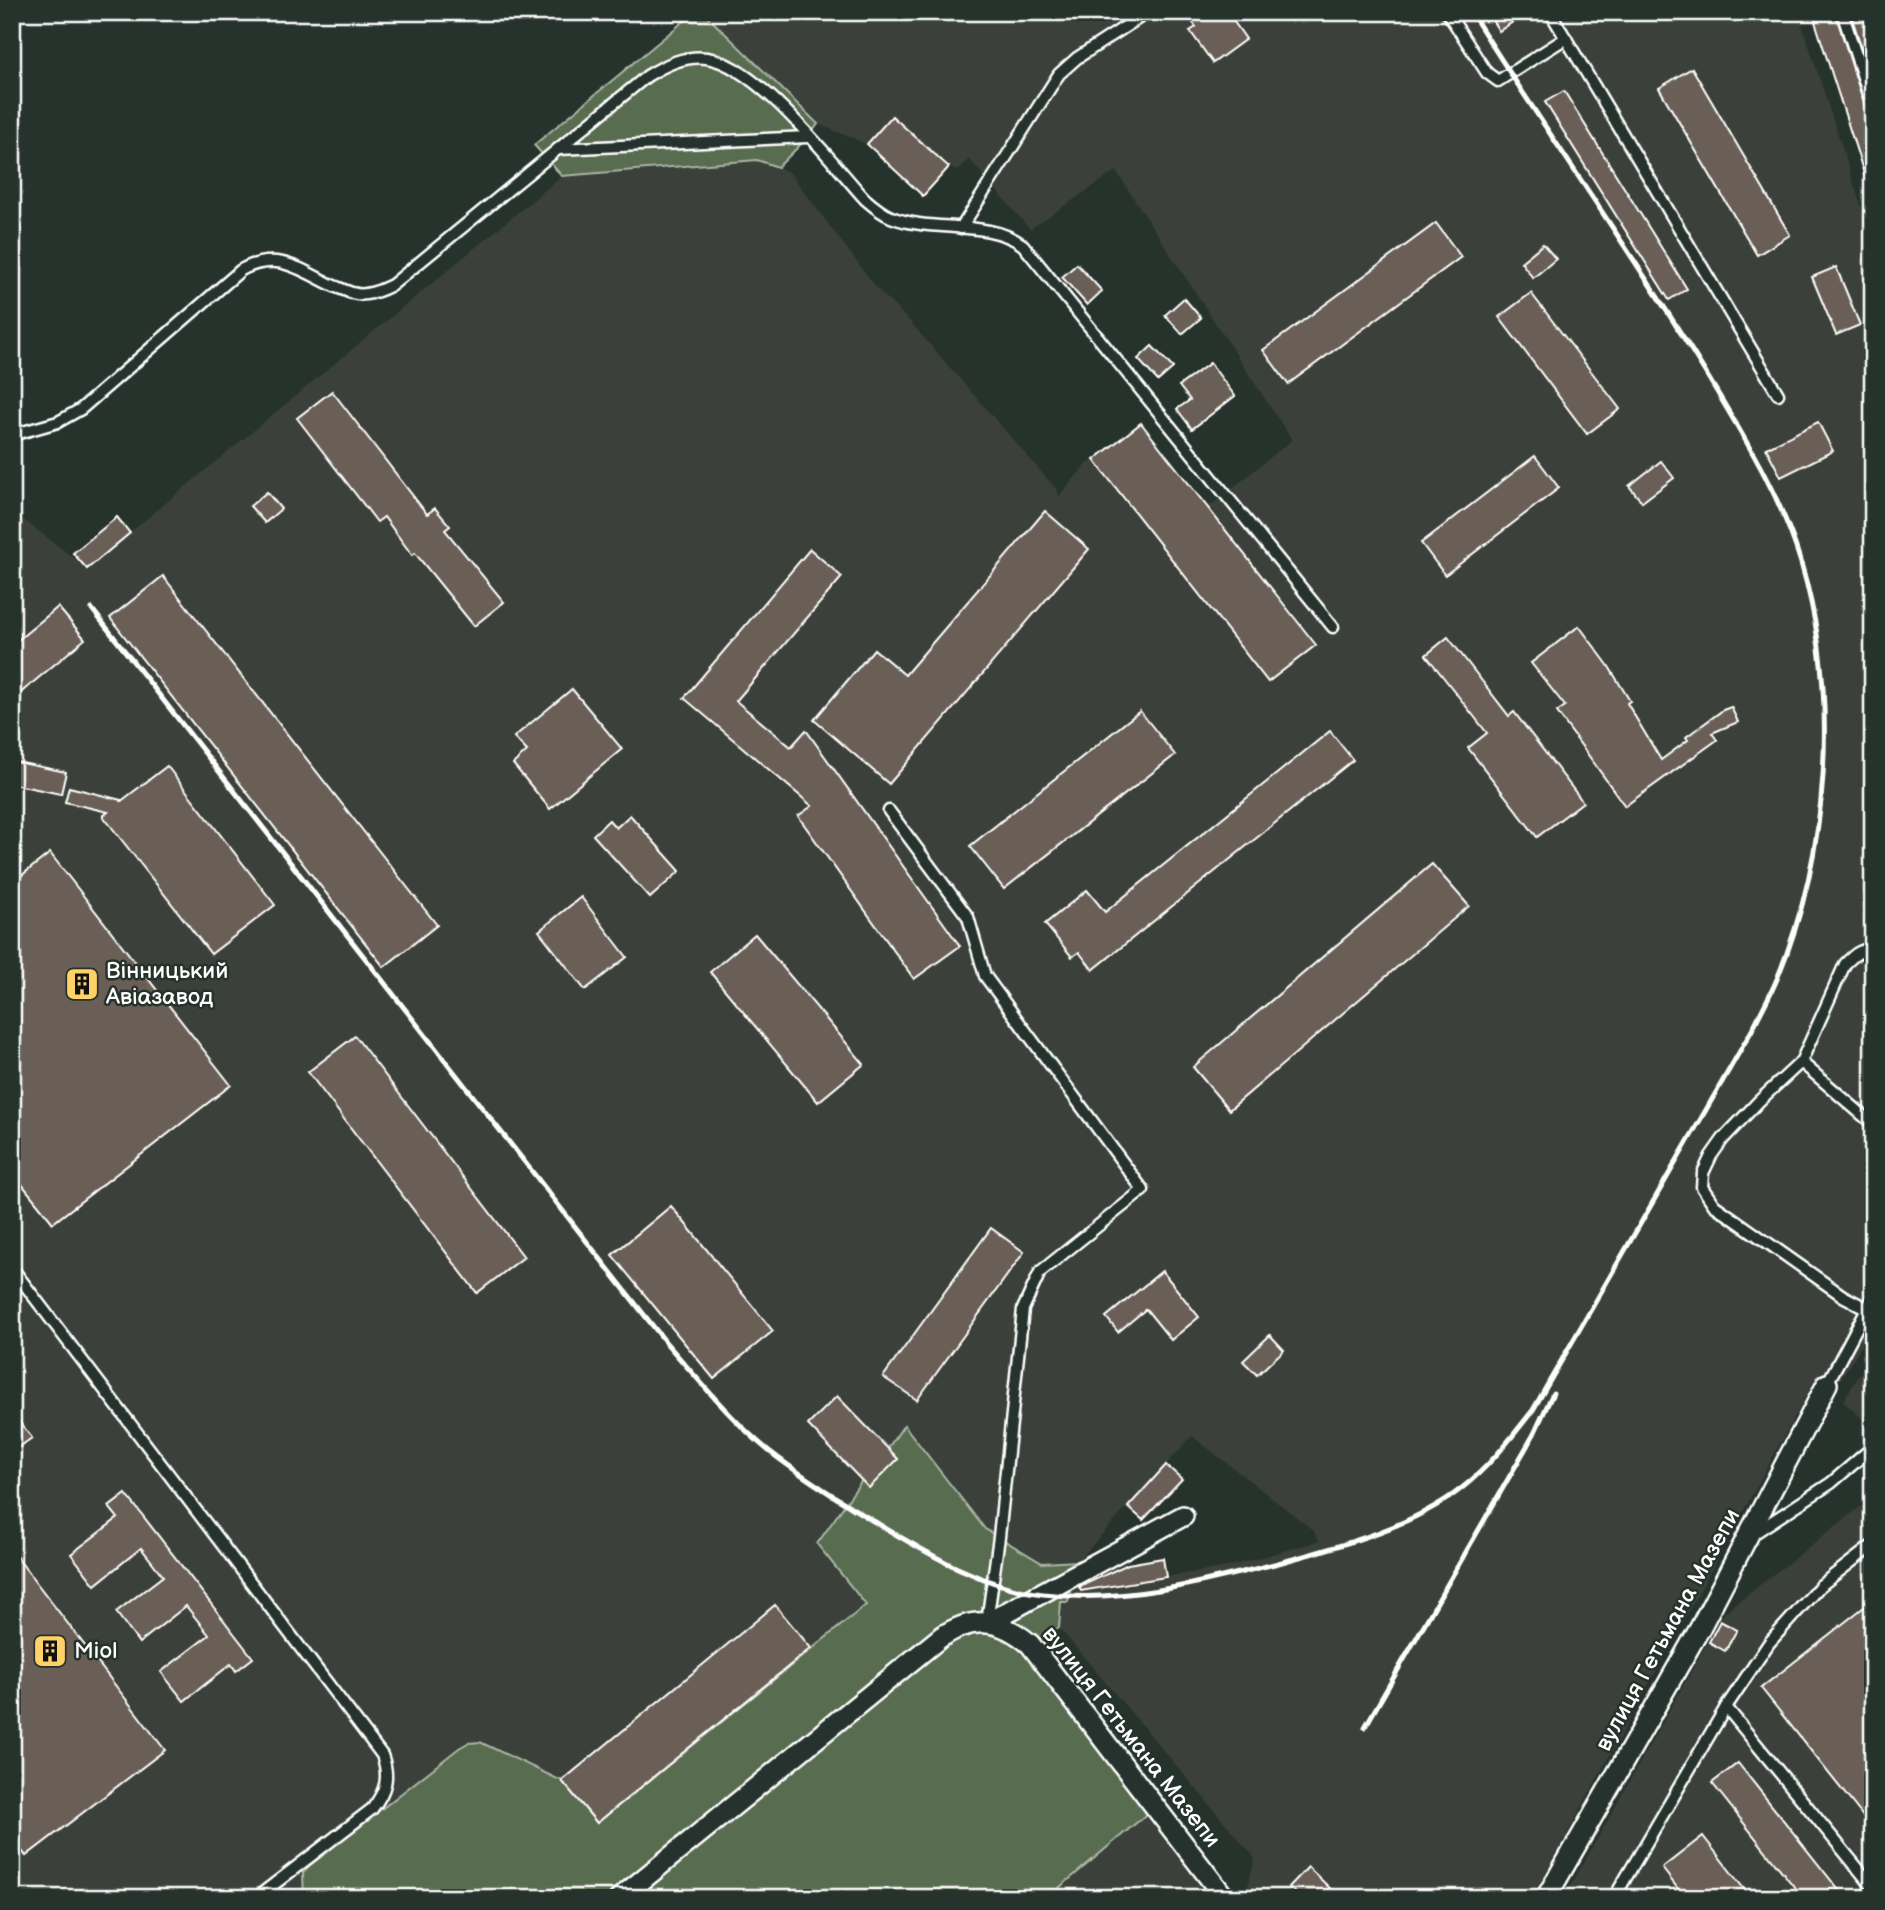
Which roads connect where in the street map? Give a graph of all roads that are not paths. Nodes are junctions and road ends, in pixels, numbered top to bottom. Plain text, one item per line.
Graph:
1 (1148, 12) edge
2 (1447, 12) edge
3 (1550, 12) edge
4 (1842, 12) edge
5 (1566, 38) junction
6 (1873, 108) edge
7 (808, 137) junction
8 (557, 149) junction
9 (961, 228) junction
10 (1779, 394) dead end
11 (12, 435) edge
12 (1333, 626) dead end
13 (889, 811) dead end
14 (1873, 949) edge
15 (1801, 1062) junction
16 (1873, 1124) edge
17 (12, 1268) edge
18 (1873, 1297) edge
19 (1866, 1308) junction
20 (1827, 1384) joint
21 (1873, 1447) edge
22 (1183, 1516) dead end
23 (1747, 1538) junction
24 (1873, 1545) edge
25 (986, 1623) junction
26 (1726, 1707) junction
27 (1873, 1887) edge
28 (256, 1898) edge
29 (620, 1898) edge
30 (1225, 1898) edge
31 (1546, 1898) edge
32 (1614, 1898) edge

1 - 9 lane
2 - 5 lane
3 - 5 lane
4 - 6 lane
5 - 10 lane
7 - 8 lane
7 - 8 lane
7 - 9 lane
8 - 11 lane
9 - 12 lane
13 - 25 lane
14 - 15 lane
15 - 16 lane
15 - 19 lane
17 - 28 lane
18 - 19 lane
19 - 20 lane
20 - 23 street, вулиця Гетьмана Мазепи
21 - 23 lane
22 - 25 street
23 - 31 street, вулиця Гетьмана Мазепи
24 - 26 lane
25 - 29 street
25 - 30 street, вулиця Гетьмана Мазепи
26 - 27 lane
26 - 32 lane

